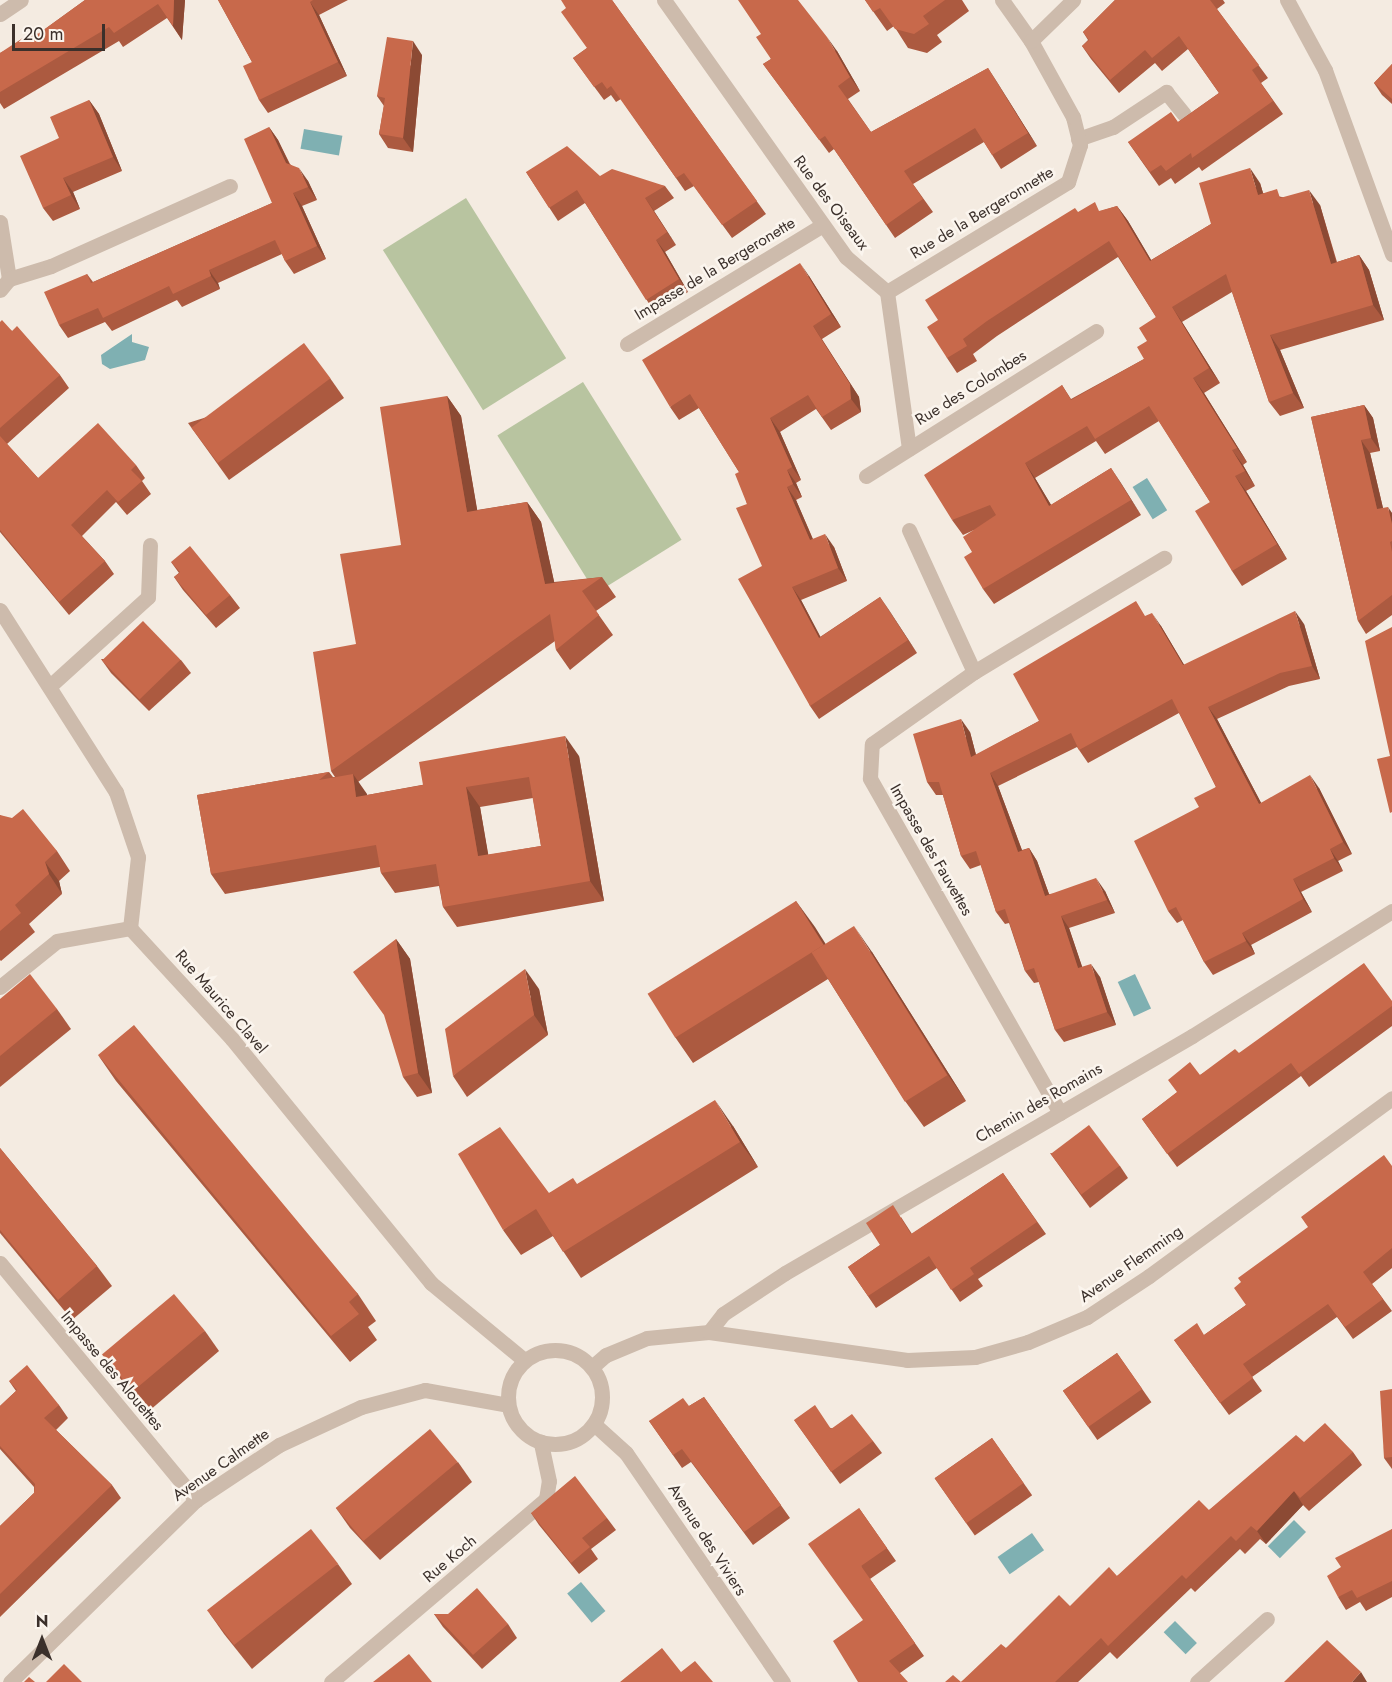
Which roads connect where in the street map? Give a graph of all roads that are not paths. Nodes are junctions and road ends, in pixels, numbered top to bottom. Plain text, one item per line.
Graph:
1 (21, 0) edge
2 (664, 0) edge
3 (1002, 0) edge
4 (1073, 0) edge
5 (1288, 0) edge
6 (0, 14) edge
7 (1031, 41) junction
8 (1184, 114) dead end
9 (1078, 139) junction
10 (230, 186) dead end
11 (0, 222) edge
12 (822, 225) junction
13 (1392, 254) edge
14 (5, 285) edge
15 (887, 292) junction
16 (1096, 331) dead end
17 (627, 344) dead end
18 (909, 448) junction
19 (866, 476) dead end
20 (909, 530) dead end
21 (150, 545) dead end
22 (1164, 558) dead end
23 (0, 610) edge
24 (974, 672) junction
25 (51, 685) junction
26 (1392, 911) edge
27 (130, 928) junction
28 (0, 987) edge
29 (1392, 1098) edge
30 (1060, 1113) junction
31 (0, 1263) edge
32 (710, 1332) junction
33 (525, 1360) junction
34 (592, 1367) junction
35 (508, 1405) junction
36 (594, 1424) junction
37 (541, 1442) junction
38 (196, 1500) junction
39 (1267, 1619) dead end
40 (10, 1682) edge
41 (331, 1682) edge
42 (783, 1682) edge
43 (1197, 1682) edge

1 - 6 street
2 - 12 street, Rue des Oiseaux
3 - 7 street, Rue de la Bergeronnette
4 - 7 street
5 - 13 street
7 - 9 street, Rue de la Bergeronnette
8 - 9 street
9 - 15 street, Rue de la Bergeronnette
10 - 14 street
11 - 14 street
12 - 15 street, Rue des Oiseaux
12 - 17 street, Impasse de la Bergeronette
15 - 18 street
16 - 18 street, Rue des Colombes
18 - 19 street, Rue des Colombes
20 - 24 street
21 - 25 street
22 - 24 street, Impasse des Fauvettes
23 - 25 street
24 - 30 street, Impasse des Fauvettes
25 - 27 street
26 - 30 street, Chemin des Romains
27 - 28 street
27 - 33 street, Rue Maurice Clavel
29 - 32 street, Avenue Flemming
30 - 32 street, Chemin des Romains
31 - 38 street, Impasse des Alouettes
32 - 34 street, Avenue Flemming
33 - 34 street
33 - 35 street
34 - 36 street
35 - 37 street
35 - 38 street, Avenue Calmette
36 - 37 street
36 - 42 street, Avenue des Viviers
37 - 41 street, Rue Koch
38 - 40 street, Avenue Calmette
39 - 43 street

